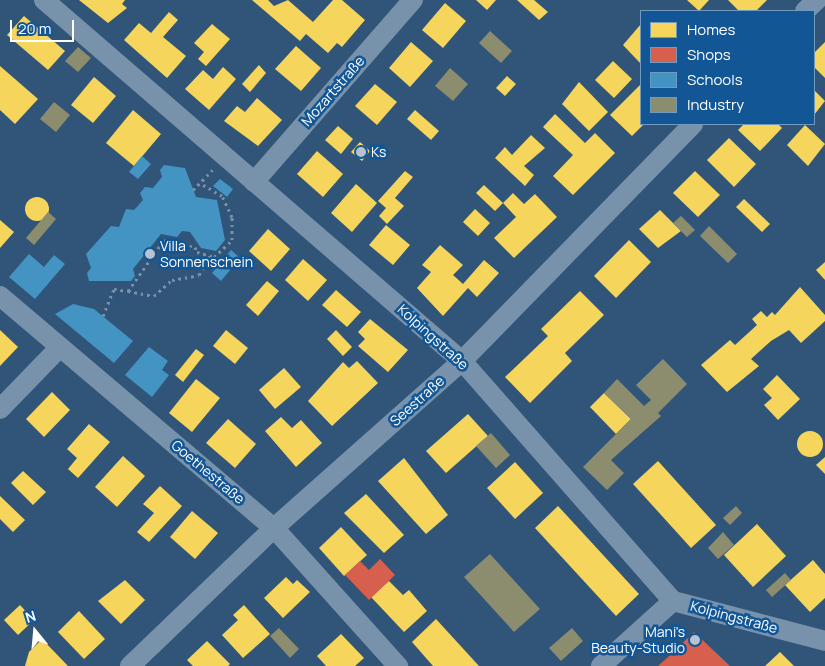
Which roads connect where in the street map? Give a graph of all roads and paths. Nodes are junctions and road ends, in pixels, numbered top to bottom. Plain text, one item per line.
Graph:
1 (44, 0) edge
2 (413, 0) edge
3 (817, 0) edge
4 (806, 10) edge
5 (692, 125) edge
6 (225, 156) junction
7 (254, 182) junction
8 (200, 183) junction
9 (193, 190) dead end
10 (210, 256) junction
11 (128, 291) junction
12 (0, 296) edge
13 (103, 316) dead end
14 (60, 347) junction
15 (462, 361) junction
16 (0, 409) edge
17 (274, 528) junction
18 (673, 601) junction
19 (825, 641) edge
20 (130, 666) edge
21 (398, 666) edge
22 (601, 666) edge

1 - 6 street, Kolpingstraße
2 - 7 street, Mozartstraße
3 - 4 street
5 - 15 street, Seestraße
6 - 7 street, Kolpingstraße
6 - 8 path
7 - 15 street, Kolpingstraße
8 - 9 path
8 - 10 path
10 - 11 path
10 - 11 path
11 - 13 path
12 - 14 street, Goethestraße
14 - 16 street
14 - 17 street, Goethestraße
15 - 17 street, Seestraße
15 - 18 street, Kolpingstraße
17 - 20 street, Seestraße
17 - 21 street, Goethestraße
18 - 19 street, Kolpingstraße
18 - 22 street

